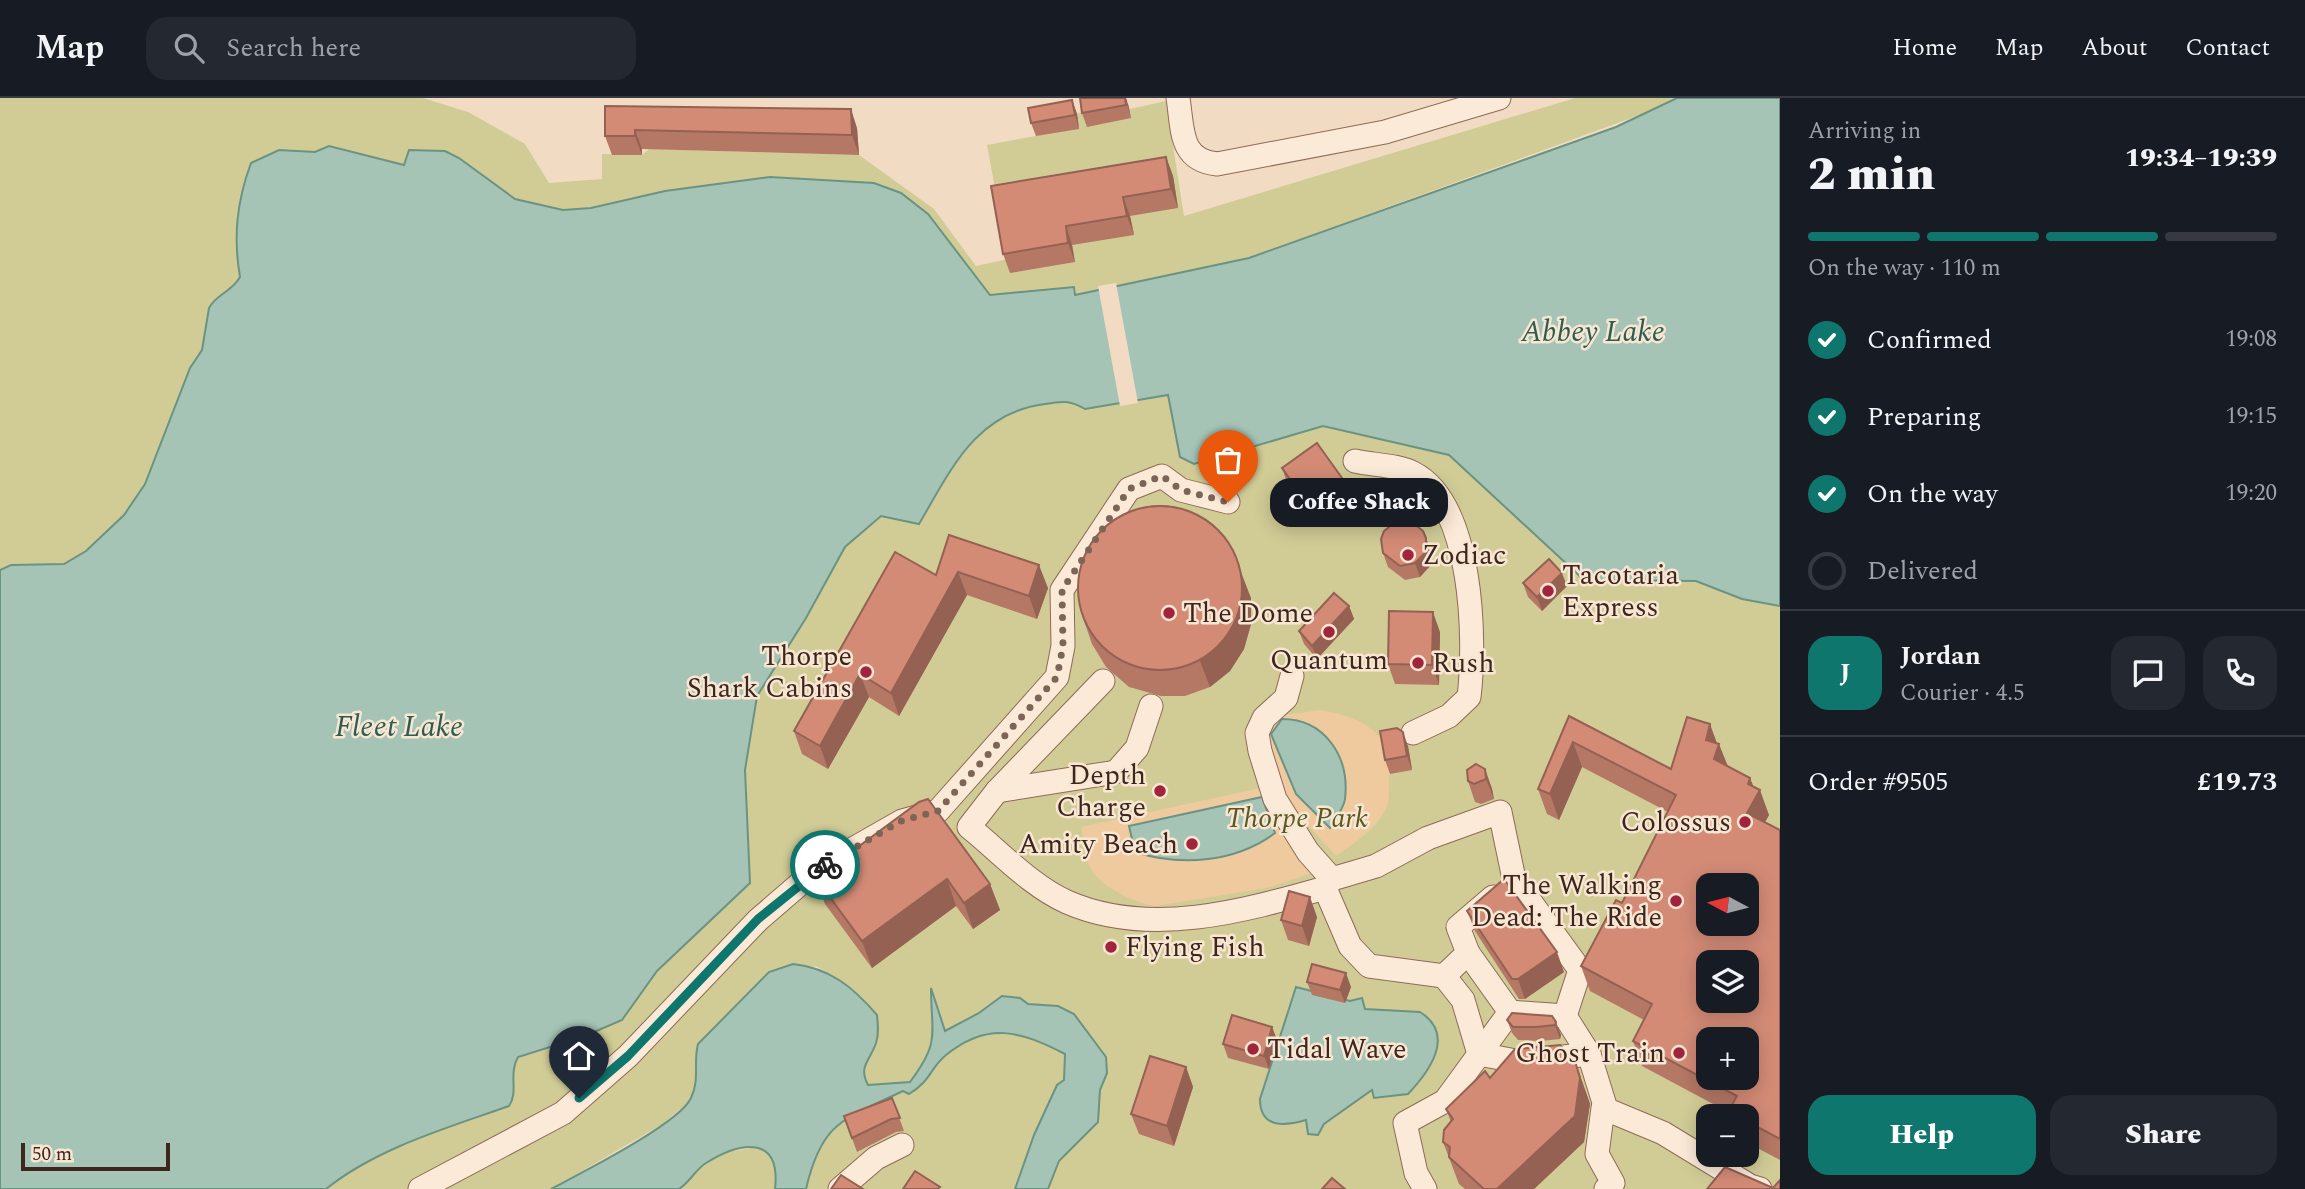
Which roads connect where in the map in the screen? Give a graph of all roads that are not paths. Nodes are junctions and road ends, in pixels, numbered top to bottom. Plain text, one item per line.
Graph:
1 (1178, 98) edge
2 (1499, 98) edge
3 (1355, 461) dead end
4 (1228, 502) dead end
5 (1292, 676) dead end
6 (1103, 681) dead end
7 (1151, 706) dead end
8 (1413, 733) dead end
9 (997, 791) junction
10 (938, 811) junction
11 (969, 827) junction
12 (1514, 879) junction
13 (1329, 884) junction
14 (1468, 953) junction
15 (1444, 976) junction
16 (1510, 1013) junction
17 (1566, 1016) junction
18 (1479, 1054) junction
19 (1589, 1054) junction
20 (1606, 1109) junction
21 (902, 1145) dead end
22 (1720, 1178) edge
23 (420, 1189) edge
24 (840, 1189) edge
25 (1424, 1189) edge
26 (1606, 1189) edge
27 (1760, 1189) edge

1 - 2 street
3 - 8 street
4 - 10 street
5 - 13 street
6 - 9 street
7 - 9 street
9 - 11 street
10 - 11 street
10 - 23 street
11 - 13 street
12 - 13 street
12 - 14 street
12 - 17 street
13 - 15 street
14 - 15 street
14 - 16 street
15 - 18 street
16 - 17 street
16 - 18 street
17 - 19 street
18 - 19 street
18 - 25 street
19 - 20 street
20 - 22 street
20 - 26 street
21 - 24 street
22 - 27 street

